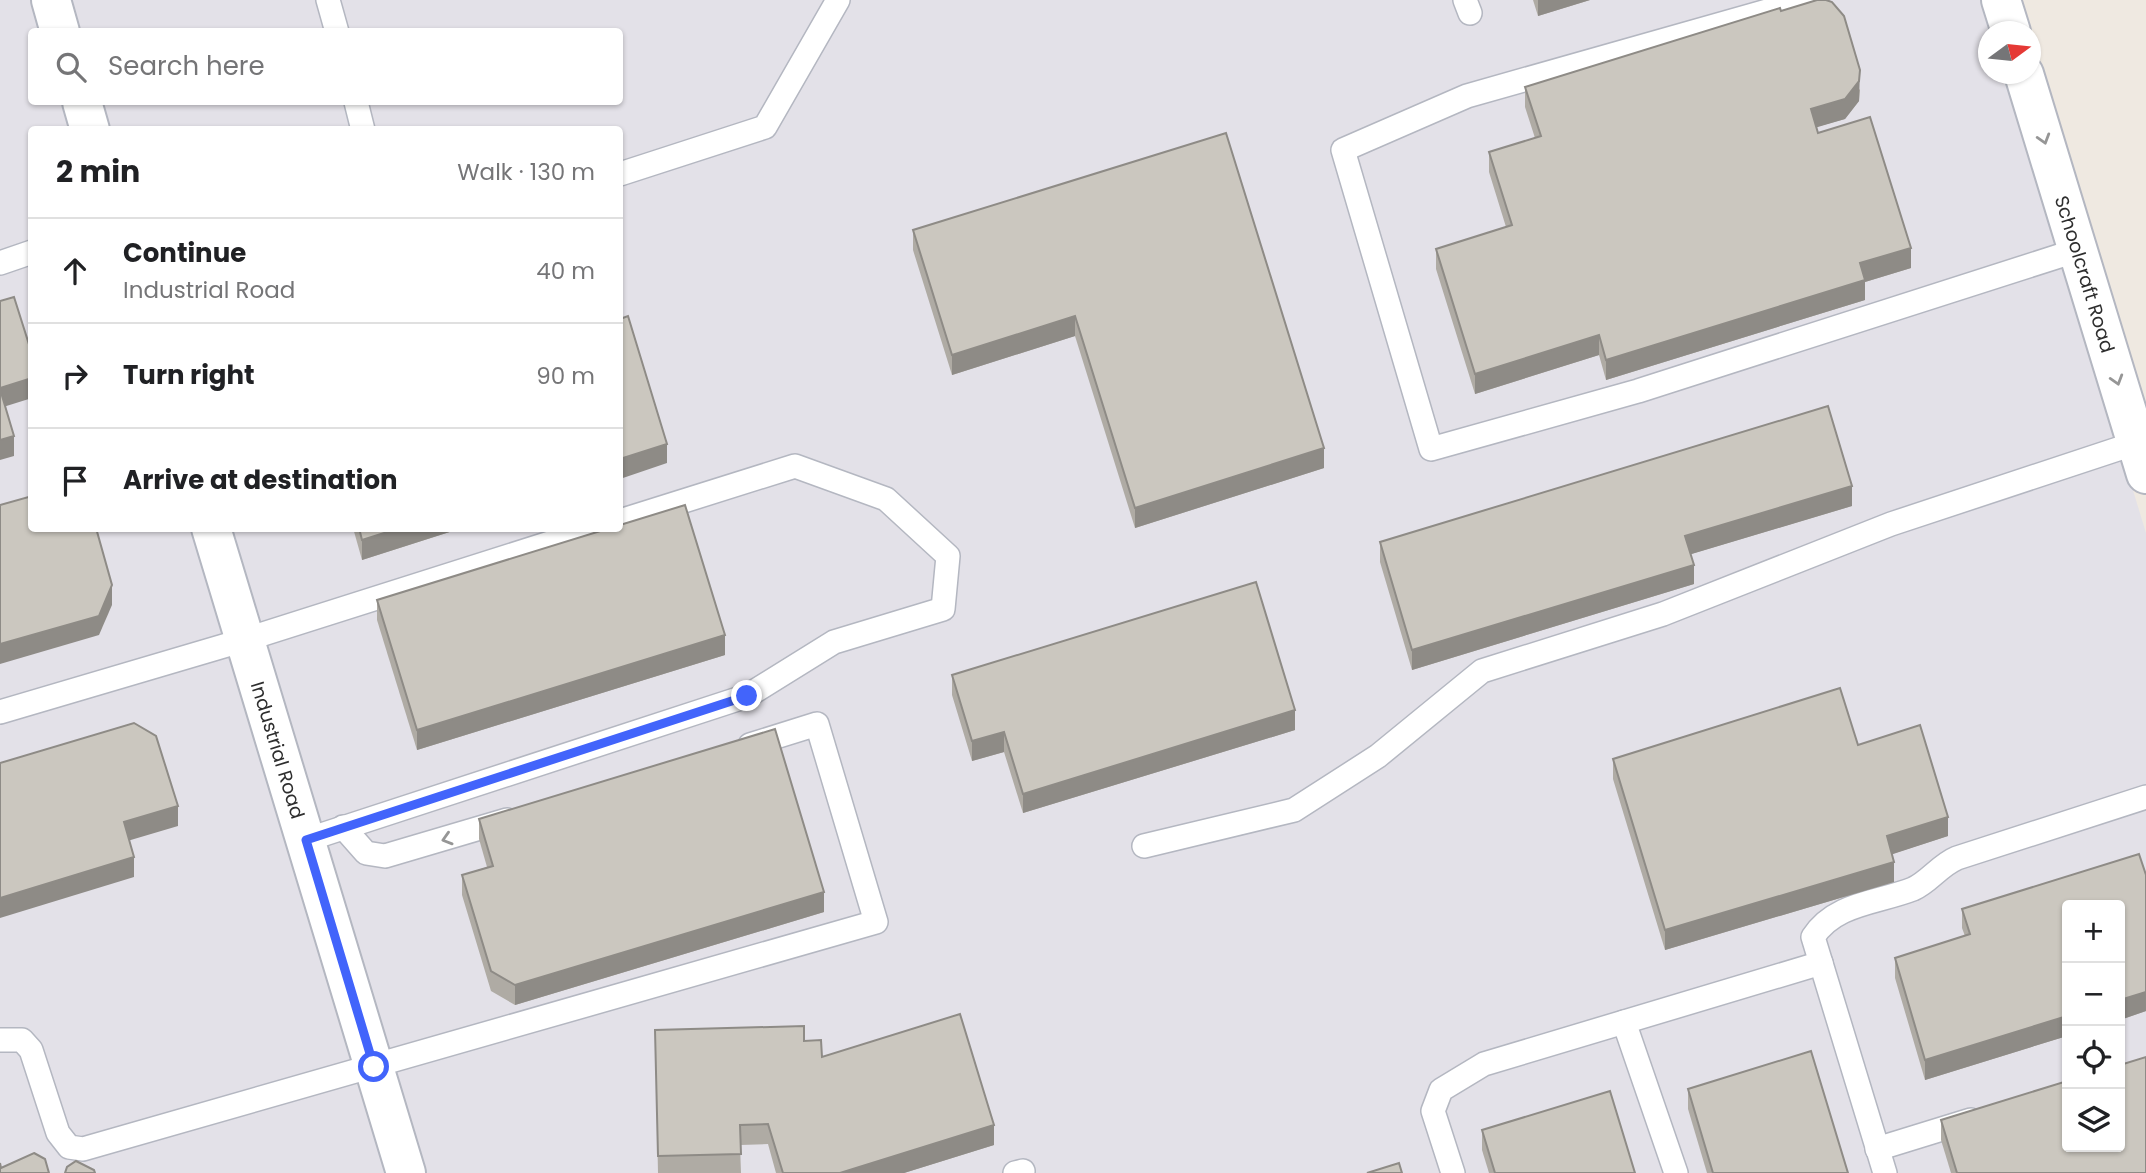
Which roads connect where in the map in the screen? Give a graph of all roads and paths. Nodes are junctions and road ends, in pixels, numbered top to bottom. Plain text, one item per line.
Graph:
1 (51, 0) edge
2 (328, 0) edge
3 (838, 0) edge
4 (1806, 0) edge
5 (2001, 0) edge
6 (2008, 21) edge
7 (59, 28) edge
8 (336, 28) edge
9 (2027, 84) edge
10 (83, 105) edge
11 (357, 105) edge
12 (89, 126) edge
13 (362, 126) edge
14 (623, 173) edge
15 (2078, 250) junction
16 (28, 252) edge
17 (0, 263) edge
18 (2141, 459) edge
19 (623, 520) edge
20 (212, 532) edge
21 (584, 532) edge
22 (244, 639) junction
23 (0, 712) edge
24 (726, 752) edge
25 (2146, 797) edge
26 (531, 813) edge
27 (343, 827) junction
28 (306, 840) junction
29 (1144, 846) dead end
30 (1821, 963) junction
31 (1625, 1022) junction
32 (0, 1040) edge
33 (374, 1067) junction
34 (1991, 1114) edge
35 (1877, 1149) junction
36 (406, 1173) edge
37 (1452, 1173) edge
38 (1676, 1173) edge
39 (1885, 1173) edge

1 - 7 street
2 - 8 lane
3 - 14 lane
4 - 15 lane
5 - 6 street
9 -> 15 street, Schoolcraft Road
10 - 12 street
11 - 13 lane
15 -> 18 street, Schoolcraft Road
16 - 17 lane
18 - 29 lane
19 - 27 lane
20 - 22 street, Industrial Road
21 - 22 lane
22 - 23 lane
22 - 28 street, Industrial Road
24 - 33 lane
25 - 30 lane
26 -> 27 lane
27 - 28 lane
28 - 33 street, Industrial Road
30 - 31 lane
30 - 35 lane
31 - 37 lane
31 - 38 lane
32 - 33 lane
33 - 36 street, Industrial Road
34 - 35 lane
35 - 39 lane

